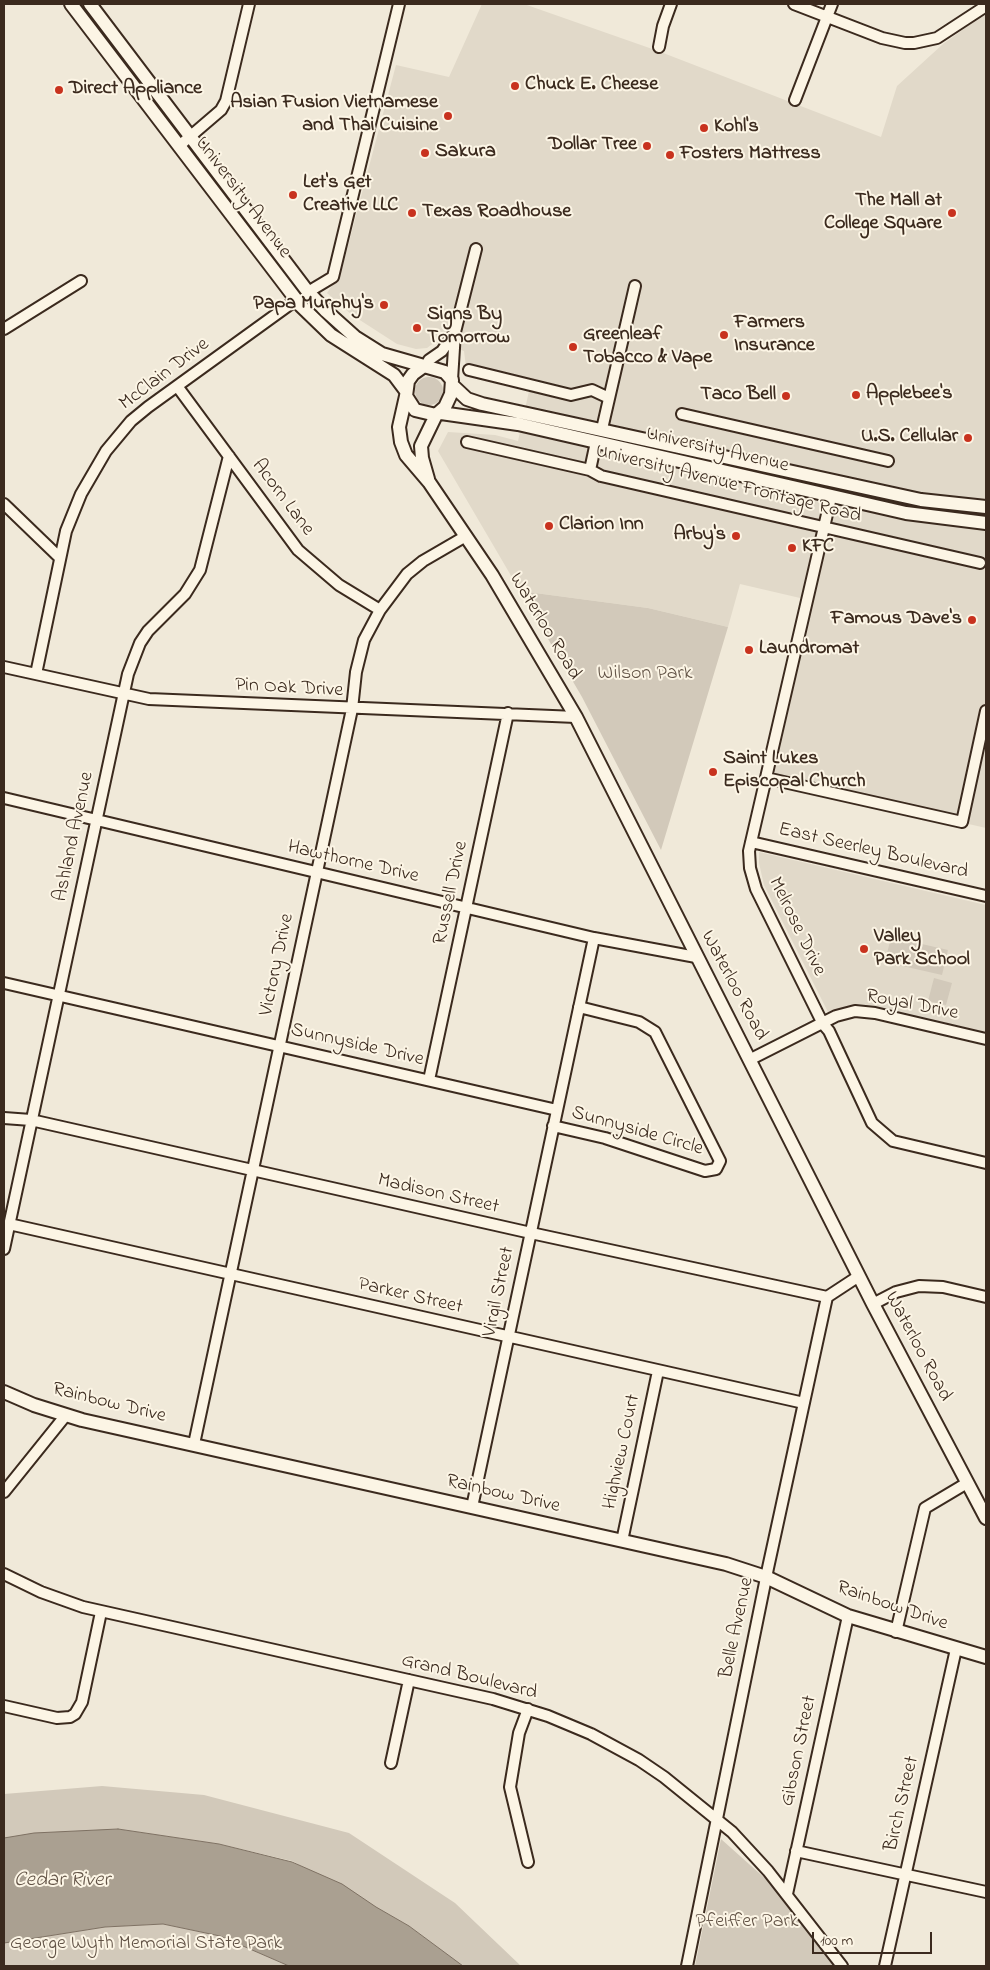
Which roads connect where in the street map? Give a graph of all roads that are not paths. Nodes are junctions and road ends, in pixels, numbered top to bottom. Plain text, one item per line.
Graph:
1 (70, 4) edge
2 (90, 4) edge
3 (249, 4) edge
4 (400, 4) edge
5 (671, 4) edge
6 (794, 4) edge
7 (832, 4) edge
8 (986, 6) edge
9 (828, 16) junction
10 (659, 47) dead end
11 (795, 100) dead end
12 (191, 137) junction
13 (179, 146) junction
14 (476, 249) dead end
15 (80, 281) dead end
16 (635, 286) dead end
17 (308, 292) junction
18 (296, 300) junction
19 (4, 329) edge
20 (455, 332) junction
21 (425, 366) junction
22 (469, 370) dead end
23 (452, 383) junction
24 (177, 386) junction
25 (406, 394) junction
26 (609, 398) junction
27 (438, 414) junction
28 (682, 414) dead end
29 (536, 428) junction
30 (602, 428) junction
31 (467, 442) dead end
32 (596, 442) junction
33 (229, 456) junction
34 (888, 461) dead end
35 (590, 470) junction
36 (429, 482) junction
37 (901, 496) junction
38 (831, 497) junction
39 (4, 504) edge
40 (986, 507) edge
41 (986, 523) edge
42 (824, 527) junction
43 (466, 536) junction
44 (60, 558) junction
45 (980, 563) dead end
46 (380, 610) junction
47 (4, 667) edge
48 (36, 674) junction
49 (124, 695) junction
50 (352, 709) junction
51 (986, 711) edge
52 (508, 714) junction
53 (576, 717) junction
54 (766, 778) junction
55 (4, 798) edge
56 (96, 820) junction
57 (751, 842) junction
58 (316, 872) junction
59 (986, 896) edge
60 (466, 908) junction
61 (594, 938) junction
62 (696, 957) junction
63 (4, 982) edge
64 (58, 995) junction
65 (579, 1007) junction
66 (823, 1024) junction
67 (986, 1039) edge
68 (279, 1045) junction
69 (751, 1059) junction
70 (429, 1080) junction
71 (557, 1110) junction
72 (4, 1118) edge
73 (32, 1120) junction
74 (554, 1126) junction
75 (986, 1163) edge
76 (252, 1171) junction
77 (9, 1224) junction
78 (530, 1233) junction
79 (4, 1245) edge
80 (230, 1275) junction
81 (859, 1276) junction
82 (827, 1297) junction
83 (986, 1297) edge
84 (873, 1304) junction
85 (508, 1337) junction
86 (658, 1370) junction
87 (4, 1392) edge
88 (804, 1403) junction
89 (66, 1415) junction
90 (194, 1444) junction
91 (967, 1482) junction
92 (4, 1492) edge
93 (472, 1507) junction
94 (986, 1518) edge
95 (622, 1541) junction
96 (4, 1574) edge
97 (766, 1577) junction
98 (102, 1612) junction
99 (848, 1616) junction
100 (896, 1632) junction
101 (956, 1649) junction
102 (986, 1657) edge
103 (409, 1680) junction
104 (4, 1706) edge
105 (528, 1709) junction
106 (391, 1763) dead end
107 (716, 1818) junction
108 (796, 1851) junction
109 (528, 1862) dead end
110 (905, 1874) junction
111 (986, 1892) edge
112 (786, 1894) junction
113 (687, 1966) edge
114 (842, 1966) edge
115 (885, 1966) edge

1 - 13 main road, University Avenue
2 - 12 main road, University Avenue
3 - 12 street
4 - 17 street
5 - 10 street
6 - 9 street
7 - 9 street
8 - 9 street
9 - 11 street
12 - 13 street
12 - 17 main road, University Avenue
13 - 18 main road, University Avenue
14 - 20 street
15 - 19 street
16 - 26 street
17 - 21 main road, University Avenue
18 - 24 street, McClain Drive
18 - 25 main road, University Avenue
20 - 21 street
20 - 23 street
21 - 23 main road
21 - 25 main road
22 - 26 street
23 - 27 main road
23 - 30 main road, University Avenue
24 - 33 street, Acorn Lane
24 - 44 street, McClain Drive
25 - 27 main road
25 - 36 main road, Waterloo Road
26 - 30 street
27 - 29 main road, University Avenue
27 - 36 main road, Waterloo Road
28 - 34 street
29 - 30 main road
29 - 32 main road, University Avenue
30 - 37 main road, University Avenue
31 - 35 street, University Avenue Frontage Road
32 - 35 street
32 - 38 main road, University Avenue
33 - 46 street, Acorn Lane
33 - 49 street, Ashland Avenue
35 - 42 street, University Avenue Frontage Road
36 - 43 main road, Waterloo Road
37 - 38 main road
37 - 40 main road, University Avenue
38 - 41 main road, University Avenue
38 - 42 street, Melrose Drive
39 - 44 street
42 - 45 street, University Avenue Frontage Road
42 - 54 street, Melrose Drive
43 - 46 street, Victory Drive
43 - 53 main road, Waterloo Road
44 - 48 street, McClain Drive
46 - 50 street, Victory Drive
47 - 48 street, Pin Oak Drive
48 - 49 street, Pin Oak Drive
49 - 50 street, Pin Oak Drive
49 - 56 street, Ashland Avenue
50 - 52 street, Pin Oak Drive
50 - 58 street, Victory Drive
51 - 54 street
52 - 53 street, Pin Oak Drive
52 - 60 street, Russell Drive
53 - 62 main road, Waterloo Road
54 - 57 street, Melrose Drive
55 - 56 street, Hawthorne Drive
56 - 58 street, Hawthorne Drive
56 - 64 street, Ashland Avenue
57 - 59 street, East Seerley Boulevard
57 - 66 street, Melrose Drive
58 - 60 street, Hawthorne Drive
58 - 68 street, Victory Drive
60 - 61 street, Hawthorne Drive
60 - 70 street, Russell Drive
61 - 62 street, Hawthorne Drive
61 - 65 street, Virgil Street
62 - 69 main road, Waterloo Road
63 - 64 street, Sunnyside Drive
64 - 68 street, Sunnyside Drive
64 - 73 street, Ashland Avenue
65 - 71 street, Virgil Street
65 - 74 street, Sunnyside Circle
66 - 67 street, Royal Drive
66 - 69 street, Royal Drive
66 - 75 street, Melrose Drive
68 - 70 street, Sunnyside Drive
68 - 76 street, Victory Drive
69 - 81 main road, Waterloo Road
70 - 71 street, Sunnyside Drive
71 - 74 street, Virgil Street
72 - 73 street, Madison Street
73 - 76 street, Madison Street
73 - 77 street, Ashland Avenue
74 - 78 street, Virgil Street
76 - 78 street, Madison Street
76 - 80 street, Victory Drive
77 - 79 street, Ashland Avenue
77 - 80 street, Parker Street
78 - 82 street, Madison Street
78 - 85 street, Virgil Street
80 - 85 street, Parker Street
80 - 90 street, Victory Drive
81 - 82 street
81 - 84 main road, Waterloo Road
82 - 88 street, Belle Avenue
83 - 84 street
84 - 91 main road, Waterloo Road
85 - 86 street, Parker Street
85 - 93 street, Virgil Street
86 - 88 street, Parker Street
86 - 95 street, Highview Court
87 - 89 main road, Rainbow Drive
88 - 97 street, Belle Avenue
89 - 90 main road, Rainbow Drive
89 - 92 street
90 - 93 main road, Rainbow Drive
91 - 94 main road, Waterloo Road
91 - 100 street
93 - 95 main road, Rainbow Drive
95 - 97 main road, Rainbow Drive
96 - 98 street, Grand Boulevard
97 - 99 main road, Rainbow Drive
97 - 107 street, Belle Avenue
98 - 103 street, Grand Boulevard
98 - 104 street
99 - 100 main road, Rainbow Drive
99 - 108 street, Gibson Street
100 - 101 main road, Rainbow Drive
101 - 102 main road, Rainbow Drive
101 - 110 street, Birch Street
103 - 105 street, Grand Boulevard
103 - 106 street
105 - 107 street, Grand Boulevard
105 - 109 street
107 - 112 street, Grand Boulevard
107 - 113 street, Belle Avenue
108 - 110 street
108 - 112 street, Gibson Street
110 - 111 street
110 - 115 street, Birch Street
112 - 114 street, Grand Boulevard

